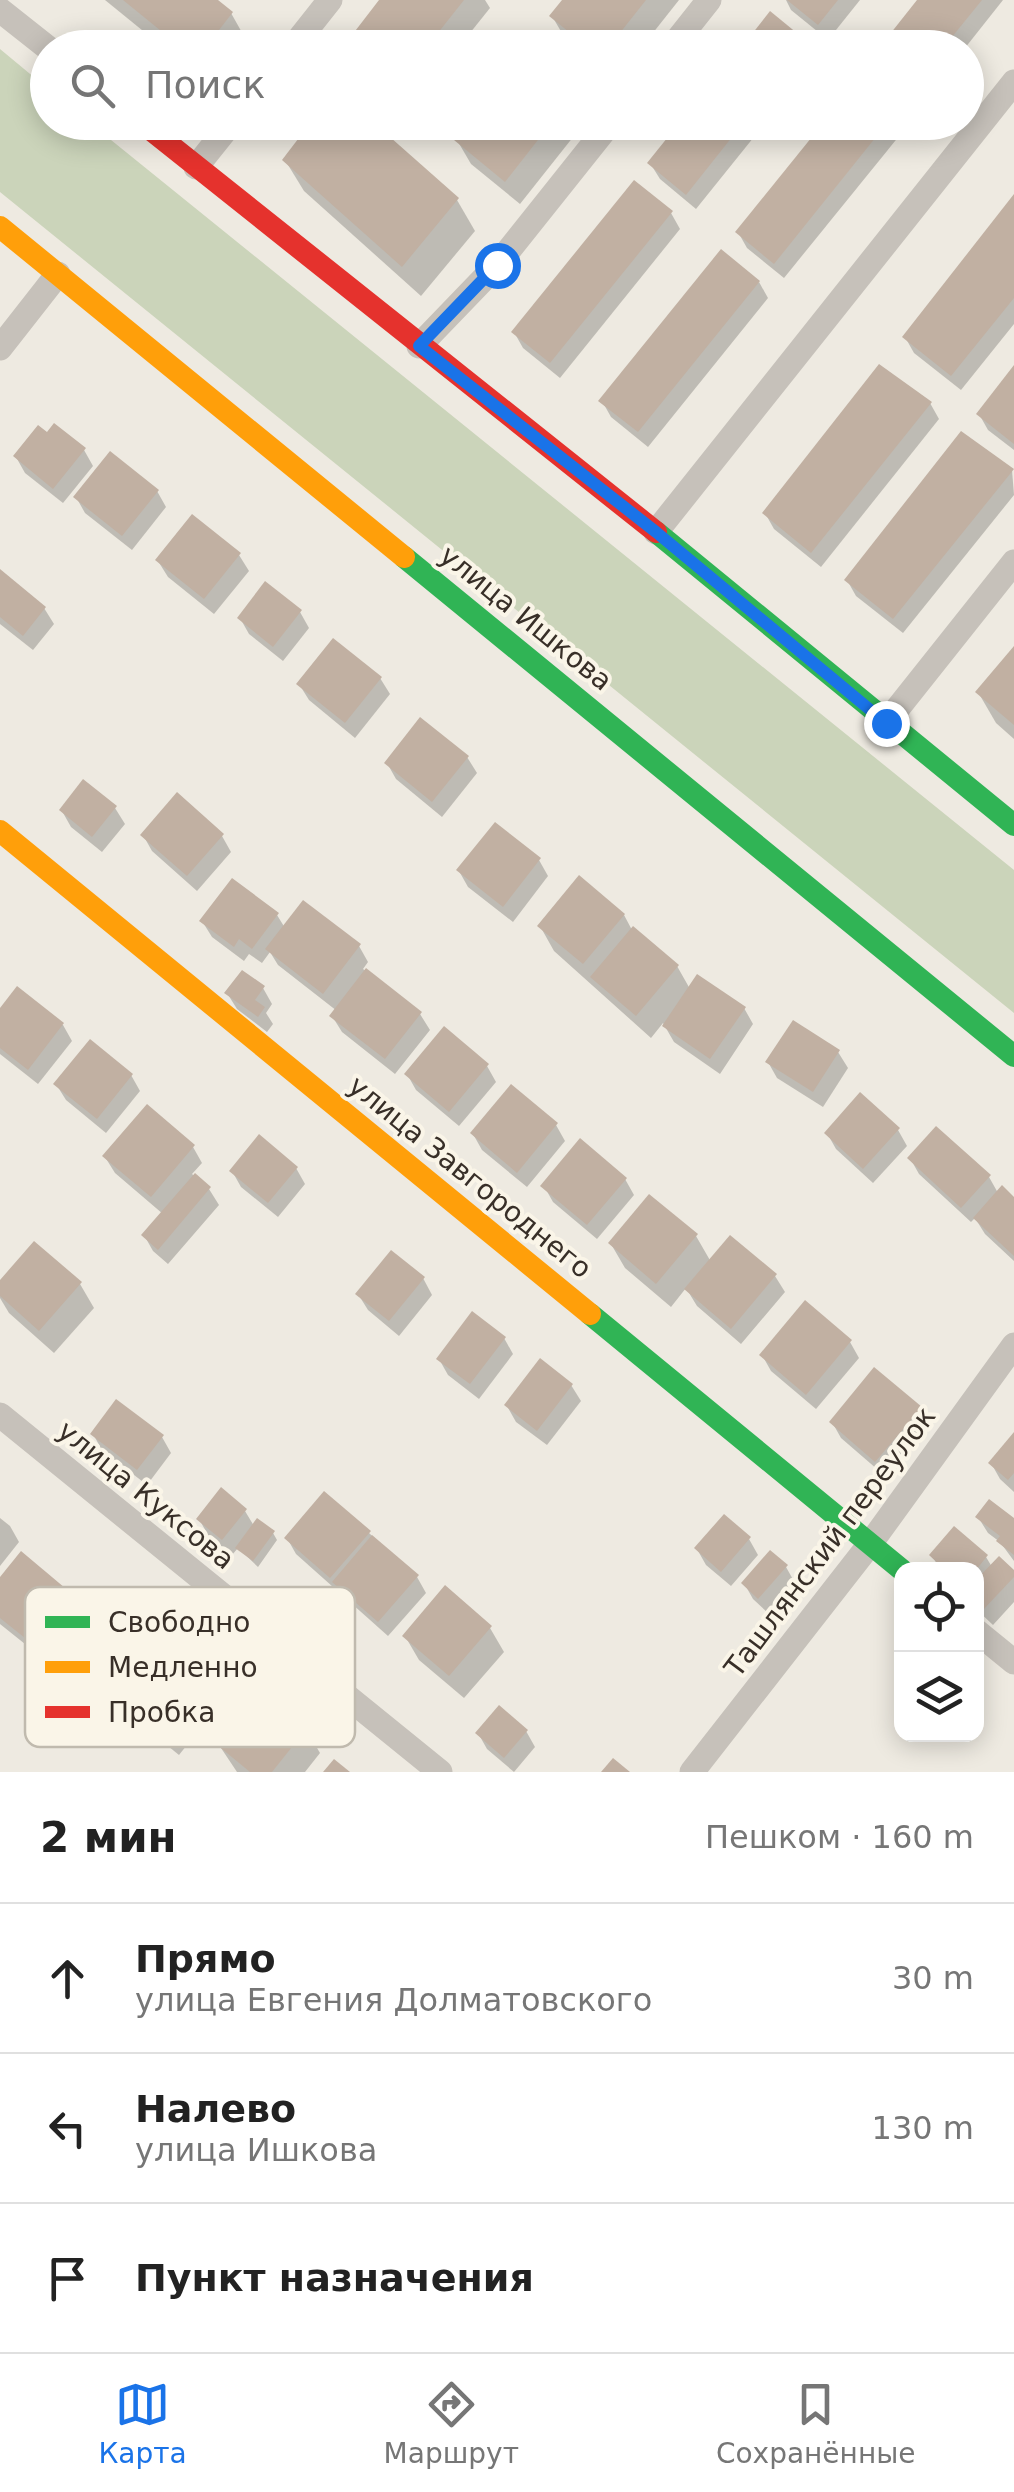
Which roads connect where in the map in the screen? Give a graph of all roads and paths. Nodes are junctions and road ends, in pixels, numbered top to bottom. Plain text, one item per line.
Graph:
1 (330, 0) edge
2 (709, 0) edge
3 (0, 10) edge
4 (306, 30) edge
5 (685, 30) edge
6 (30, 34) edge
7 (1014, 82) edge
8 (984, 120) edge
9 (162, 140) edge
10 (218, 140) edge
11 (597, 140) edge
12 (968, 140) edge
13 (196, 167) junction
14 (0, 227) edge
15 (58, 274) junction
16 (419, 346) junction
17 (0, 348) edge
18 (656, 532) junction
19 (1014, 562) edge
20 (886, 723) junction
21 (1014, 824) edge
22 (0, 831) edge
23 (1014, 1056) edge
24 (1014, 1345) edge
25 (0, 1415) edge
26 (870, 1544) junction
27 (894, 1564) edge
28 (212, 1587) edge
29 (984, 1638) edge
30 (1014, 1662) edge
31 (355, 1703) edge
32 (440, 1772) edge
33 (692, 1772) edge

1 - 4 street
2 - 5 street
3 - 6 street
7 - 8 street
9 - 13 street
10 - 13 street
11 - 16 street
12 - 18 street
13 - 16 street
14 - 15 street, улица Ишкова
15 - 17 street
15 - 23 street, улица Ишкова
16 - 18 street
18 - 20 street
19 - 20 street
20 - 21 street
22 - 26 street, улица Завгороднего
24 - 26 street, Ташлянский переулок
25 - 28 street, улица Куксова
26 - 27 street, улица Завгороднего
26 - 33 street, Ташлянский переулок
29 - 30 street
31 - 32 street, улица Куксова

